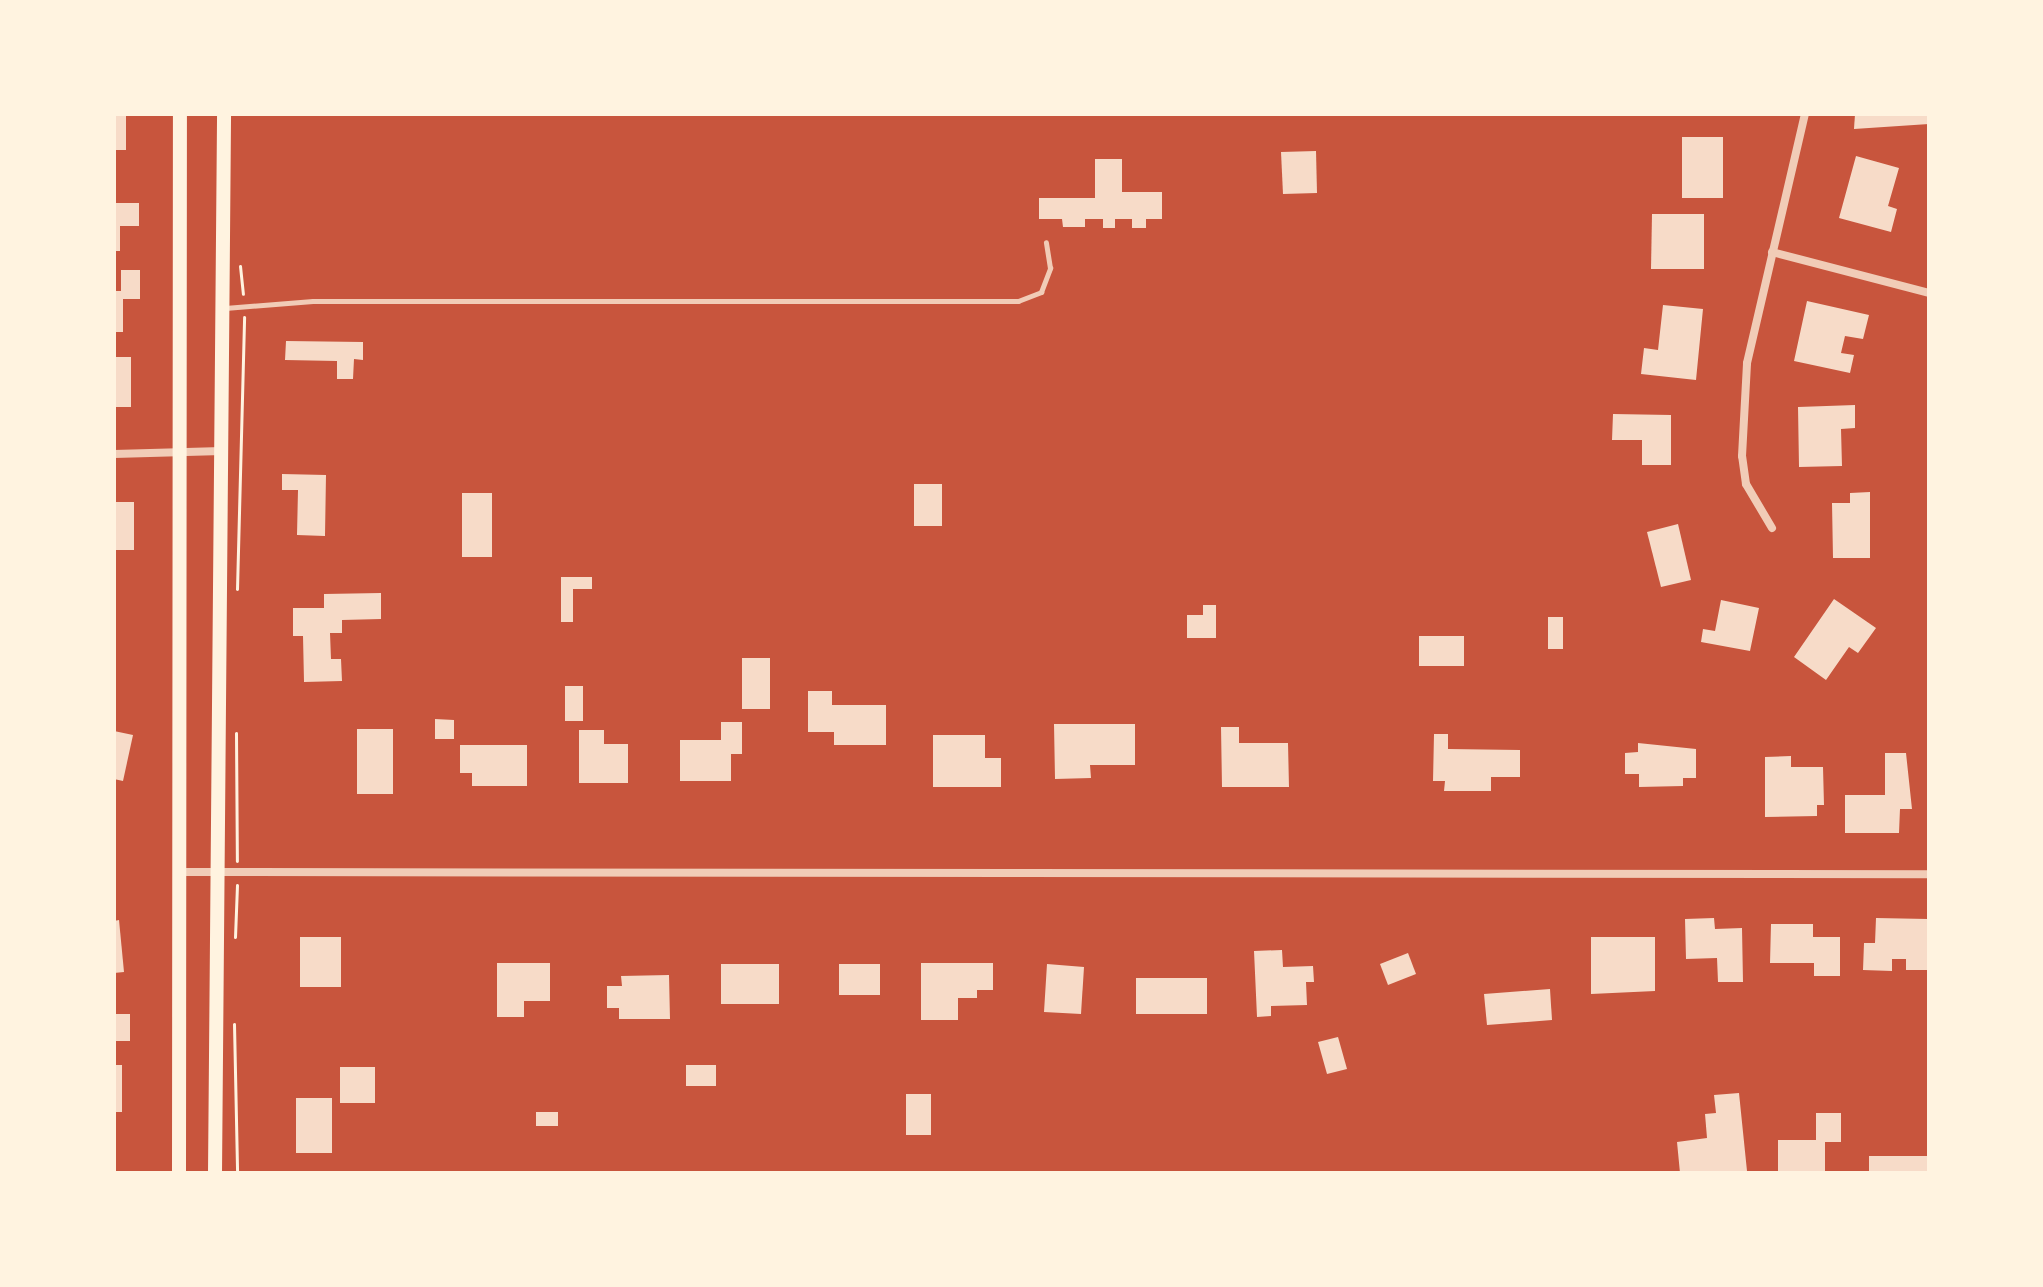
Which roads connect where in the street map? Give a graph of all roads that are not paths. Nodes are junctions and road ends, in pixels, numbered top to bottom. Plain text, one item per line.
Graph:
1 (180, 114) edge
2 (224, 114) edge
3 (1805, 114) edge
4 (1046, 242) dead end
5 (1772, 252) junction
6 (1929, 293) edge
7 (224, 308) junction
8 (180, 451) junction
9 (222, 451) junction
10 (114, 454) edge
11 (1772, 528) dead end
12 (218, 871) junction
13 (182, 872) junction
14 (1929, 874) edge
15 (179, 1173) edge
16 (215, 1173) edge

1 - 8 main road
2 - 7 main road
3 - 5 street
4 - 7 lane
5 - 6 street
5 - 11 street
7 - 9 main road
8 - 9 street
8 - 10 street
8 - 13 main road
9 - 12 main road
12 - 13 street
12 - 14 street
12 - 16 main road
13 - 15 main road

